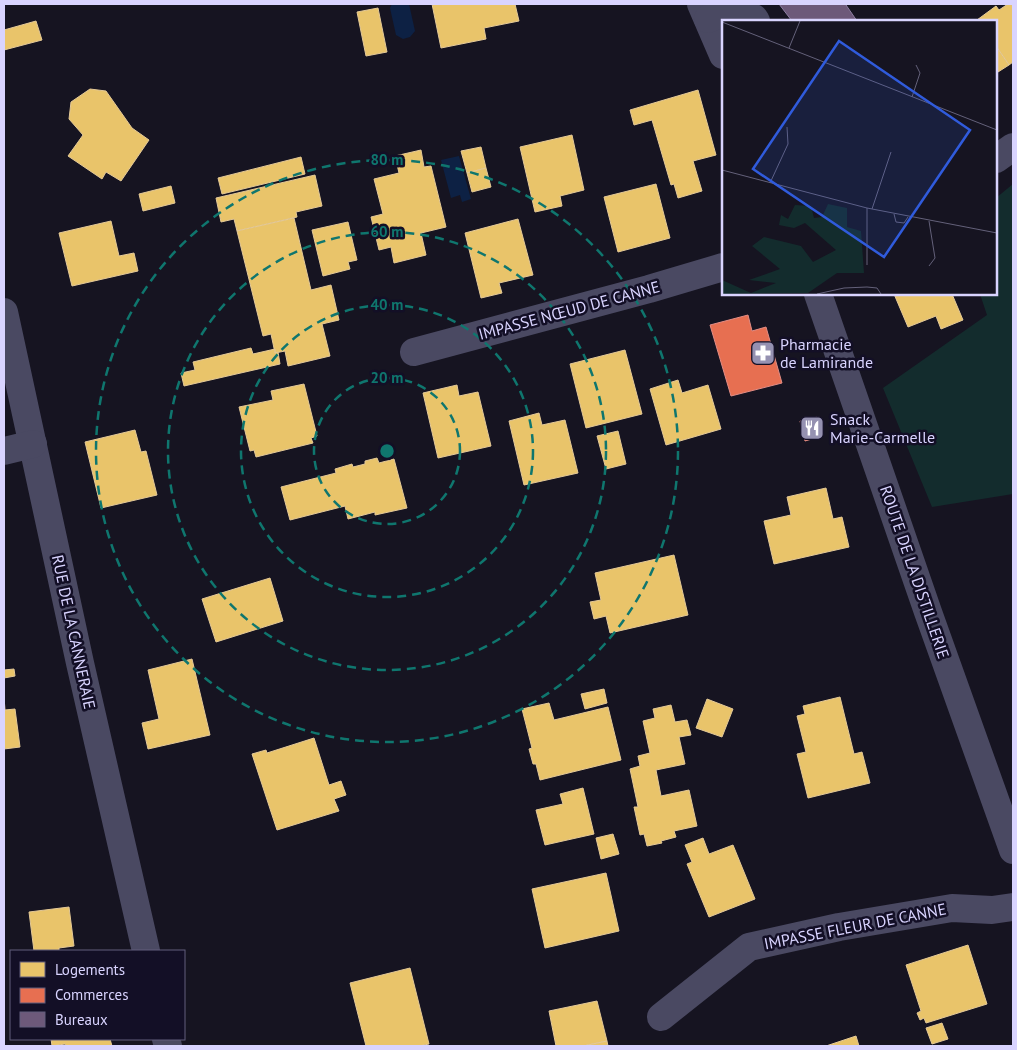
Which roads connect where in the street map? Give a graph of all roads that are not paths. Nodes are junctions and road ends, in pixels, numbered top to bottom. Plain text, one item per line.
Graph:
1 (705, 11) edge
2 (755, 20) edge
3 (722, 53) edge
4 (1013, 147) edge
5 (997, 158) edge
6 (722, 267) edge
7 (818, 295) edge
8 (4, 312) edge
9 (414, 352) dead end
10 (33, 444) junction
11 (4, 451) edge
12 (1013, 850) edge
13 (1013, 907) edge
14 (146, 950) edge
15 (661, 1017) dead end

1 - 2 street
1 - 3 street
4 - 5 street
6 - 9 street, IMPASSE NŒUD DE CANNE
7 - 12 street, ROUTE DE LA DISTILLERIE
8 - 10 street, RUE DE LA CANNERAIE
10 - 11 street
10 - 14 street, RUE DE LA CANNERAIE
13 - 15 street, IMPASSE FLEUR DE CANNE

